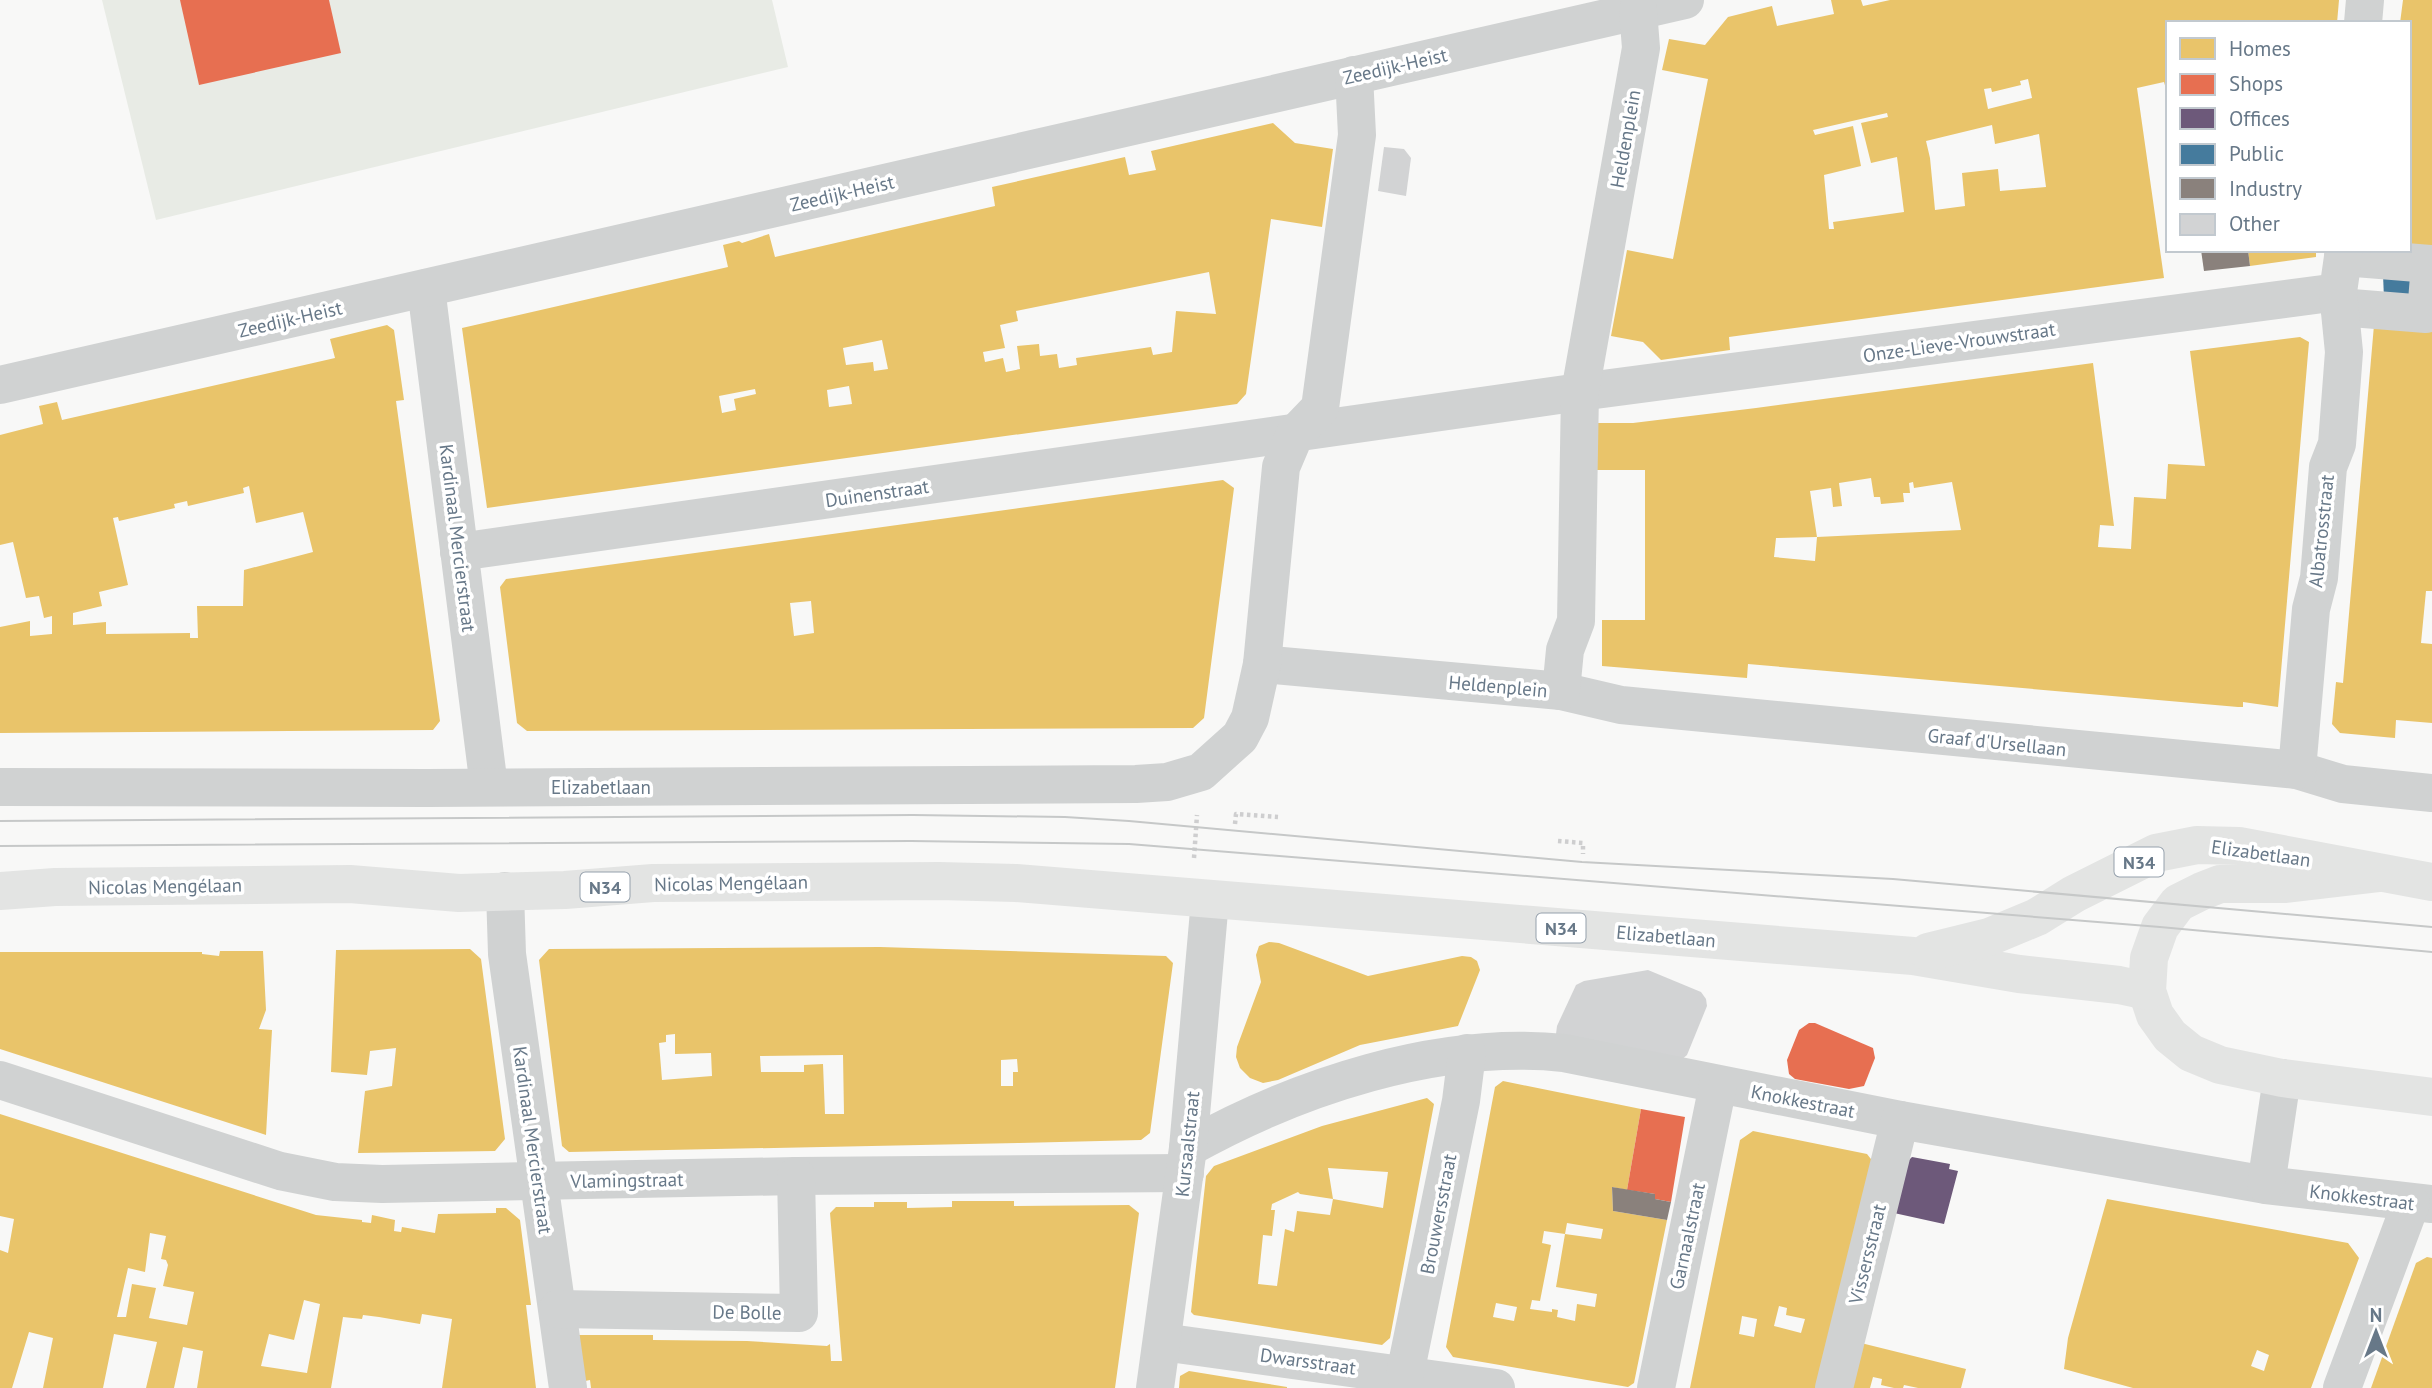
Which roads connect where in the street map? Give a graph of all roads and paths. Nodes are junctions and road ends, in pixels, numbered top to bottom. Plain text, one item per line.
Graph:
1 (1685, 0) edge
2 (2365, 0) edge
3 (1639, 10) junction
4 (2363, 21) edge
5 (1354, 75) junction
6 (2341, 276) edge
7 (426, 288) junction
8 (2430, 289) edge
9 (0, 385) edge
10 (1580, 392) junction
11 (1295, 434) junction
12 (459, 552) junction
13 (1262, 664) junction
14 (1561, 691) junction
15 (2297, 771) junction
16 (1201, 772) junction
17 (0, 786) edge
18 (489, 787) junction
19 (2432, 793) edge
20 (1278, 817) dead end
21 (1235, 824) dead end
22 (1558, 841) dead end
23 (1583, 854) dead end
24 (2380, 873) junction
25 (2432, 882) edge
26 (0, 891) edge
27 (505, 891) junction
28 (1200, 899) junction
29 (1913, 956) junction
30 (2147, 991) junction
31 (1466, 1053) junction
32 (2282, 1078) junction
33 (0, 1080) edge
34 (1718, 1085) junction
35 (2432, 1097) edge
36 (1900, 1120) junction
37 (1186, 1160) junction
38 (796, 1176) junction
39 (539, 1182) junction
40 (2266, 1185) junction
41 (2421, 1204) edge
42 (558, 1309) junction
43 (1162, 1342) junction
44 (1405, 1374) junction
45 (568, 1388) edge
46 (1155, 1388) edge
47 (1496, 1388) edge
48 (1656, 1388) edge
49 (1834, 1388) edge
50 (2342, 1388) edge

1 - 3 street, Zeedijk-Heist
2 - 4 street
3 - 5 street, Zeedijk-Heist
3 - 10 street, Heldenplein
5 - 7 street, Zeedijk-Heist
5 - 11 street
6 - 8 street, Onze-Lieve-Vrouwstraat
6 - 10 street, Onze-Lieve-Vrouwstraat
6 - 15 street, Albatrosstraat
7 - 9 street, Zeedijk-Heist
7 - 12 street, Kardinaal Mercierstraat
10 - 11 street
10 - 14 street, Heldenplein
11 - 12 street, Duinenstraat
11 - 13 street
12 - 18 street, Kardinaal Mercierstraat
13 - 14 street, Heldenplein
13 - 16 street
14 - 15 street, Graaf d'Ursellaan
15 - 19 street, Graaf d'Ursellaan
16 - 18 street, Elizabetlaan
16 - 28 path
17 - 18 street, Elizabetlaan
20 - 21 path
22 - 23 path
24 - 25 main road, Elizabetlaan / N34
24 - 29 main road, Elizabetlaan / N34
24 - 30 main road, Elizabetlaan / N34
26 - 27 main road, Nicolas Mengélaan / N34
27 - 28 main road, Nicolas Mengélaan / N34
27 - 39 street, Kardinaal Mercierstraat
28 - 29 main road, Elizabetlaan / N34
28 - 37 street, Kursaalstraat
29 - 30 main road, Elizabetlaan / N34
30 - 32 main road, Elizabetlaan / N34
31 - 34 street, Knokkestraat
31 - 37 street, Knokkestraat
31 - 44 street, Brouwersstraat
32 - 35 main road, Elizabetlaan / N34
32 - 40 street
33 - 39 street, Vlamingstraat
34 - 36 street, Knokkestraat
34 - 48 street, Garnaalstraat
36 - 40 street, Knokkestraat
36 - 49 street, Vissersstraat
37 - 38 street, Vlamingstraat
37 - 43 street, Kursaalstraat
38 - 39 street, Vlamingstraat
38 - 42 street, De Bolle
39 - 42 street, Kardinaal Mercierstraat
40 - 41 street, Knokkestraat
41 - 50 street
42 - 45 street, Kardinaal Mercierstraat
43 - 44 street, Dwarsstraat
43 - 46 street, Kursaalstraat
44 - 47 street, Dwarsstraat

